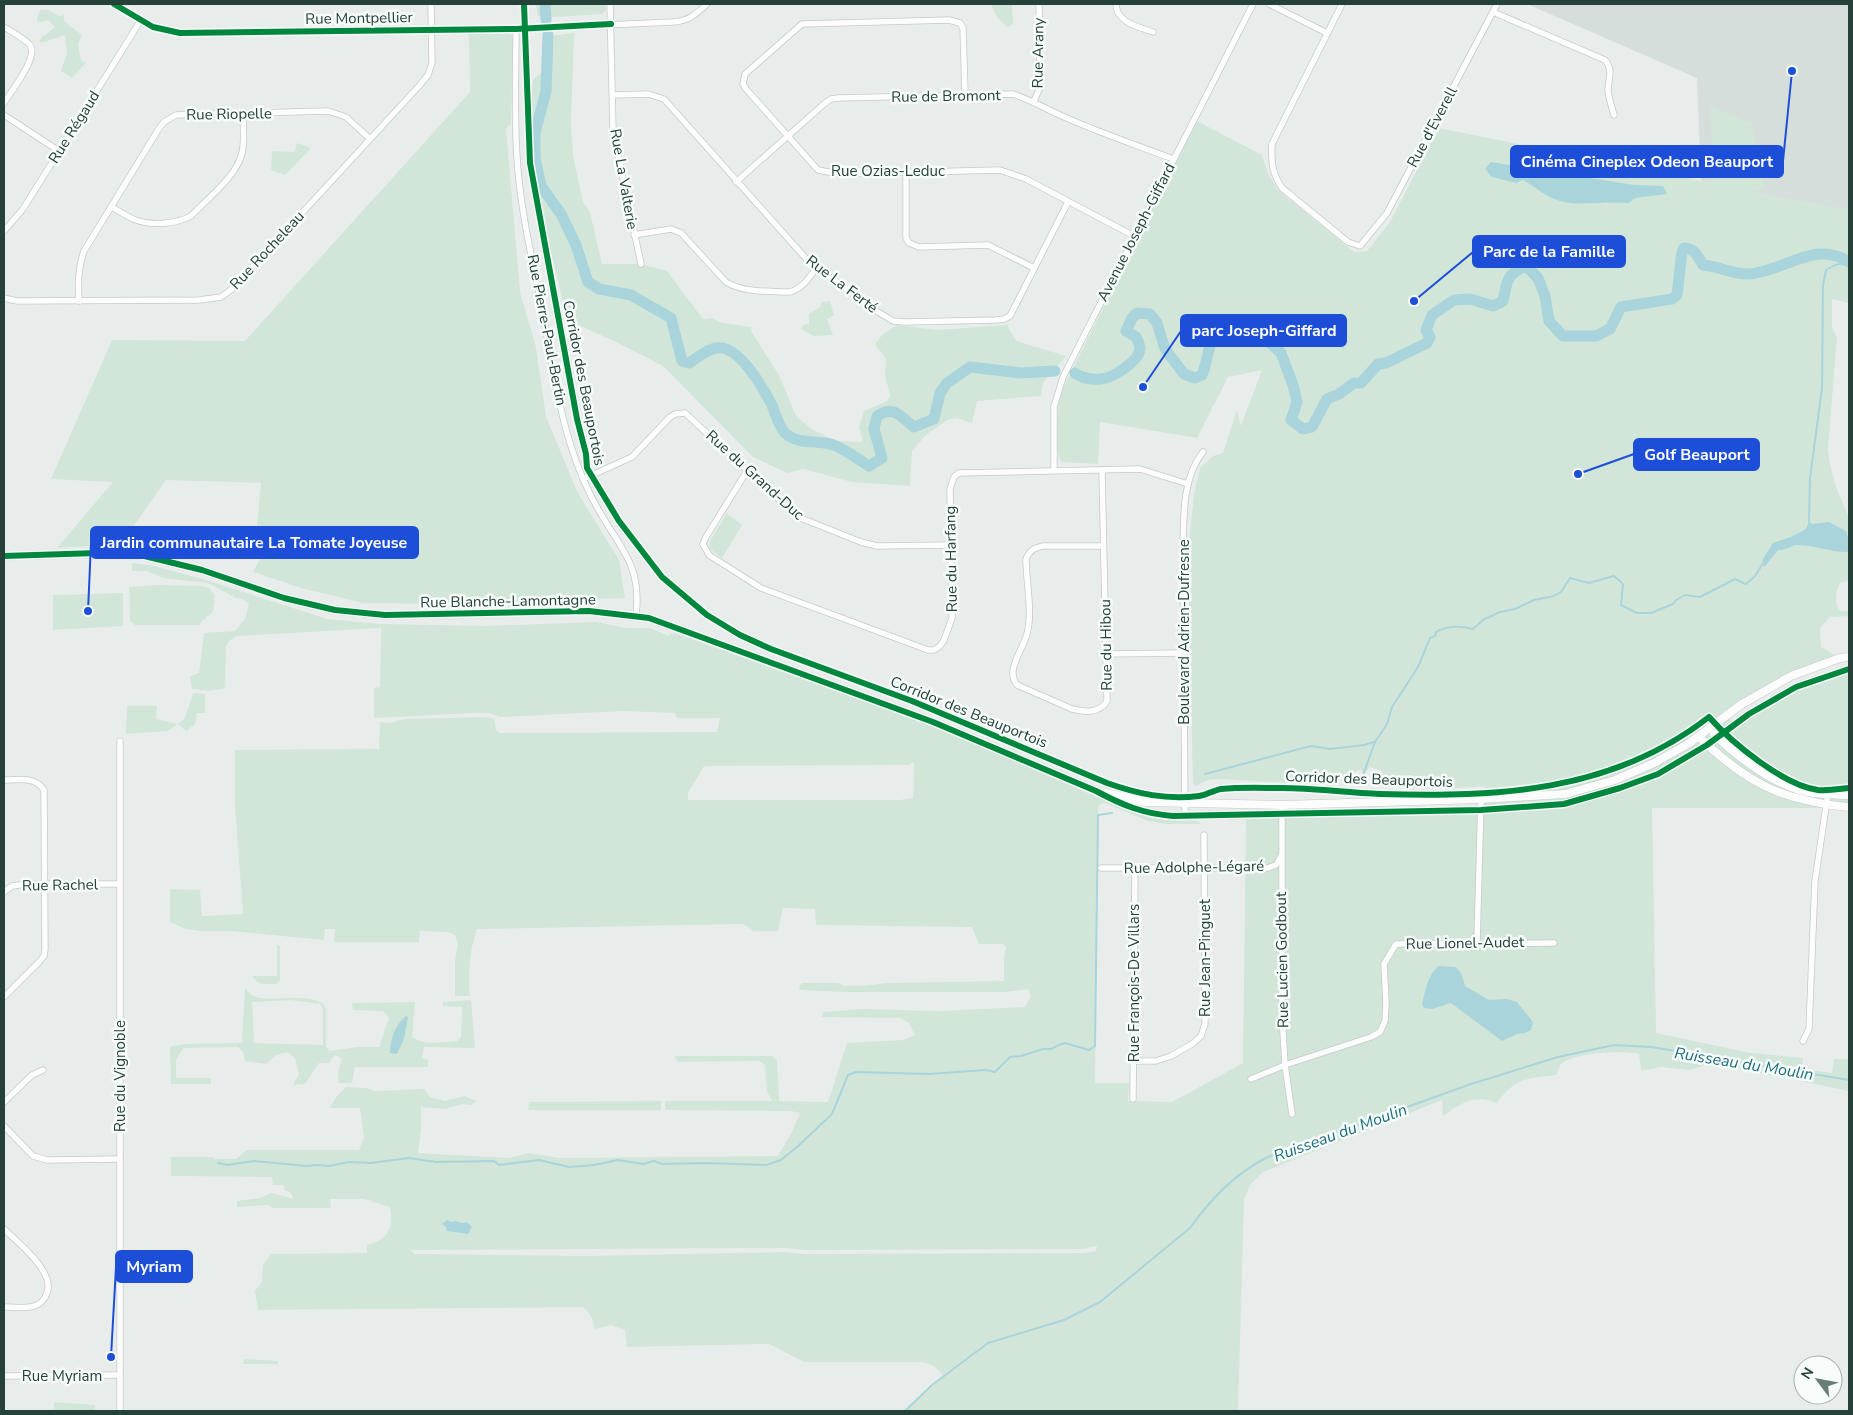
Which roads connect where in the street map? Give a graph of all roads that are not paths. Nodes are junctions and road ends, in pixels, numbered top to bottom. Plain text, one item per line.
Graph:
1 (114, 4) edge
2 (431, 4) edge
3 (610, 4) edge
4 (707, 4) edge
5 (1039, 4) edge
6 (1116, 4) edge
7 (1252, 4) edge
8 (1269, 4) edge
9 (1342, 4) edge
10 (1497, 4) edge
11 (1493, 12) junction
12 (141, 20) junction
13 (611, 24) junction
14 (4, 27) edge
15 (432, 29) junction
16 (516, 29) junction
17 (1153, 32) dead end
18 (1327, 34) junction
19 (613, 95) junction
20 (965, 95) junction
21 (1034, 101) junction
22 (4, 103) edge
23 (243, 114) junction
24 (4, 115) edge
25 (1614, 115) dead end
26 (788, 136) junction
27 (369, 138) junction
28 (59, 151) junction
29 (1173, 159) junction
30 (906, 172) junction
31 (736, 182) junction
32 (1068, 202) junction
33 (112, 206) junction
34 (4, 231) edge
35 (634, 235) junction
36 (1134, 236) junction
37 (641, 264) dead end
38 (816, 268) junction
39 (1034, 268) junction
40 (4, 298) edge
41 (79, 301) junction
42 (1202, 452) dead end
43 (1054, 470) junction
44 (1102, 470) junction
45 (747, 471) junction
46 (583, 479) junction
47 (1188, 484) junction
48 (951, 545) junction
49 (1103, 546) junction
50 (4, 556) edge
51 (636, 616) junction
52 (1184, 653) junction
53 (1107, 654) junction
54 (1849, 657) edge
55 (1849, 669) edge
56 (1709, 729) junction
57 (1698, 737) junction
58 (1718, 738) junction
59 (120, 741) dead end
60 (1707, 745) junction
61 (4, 780) edge
62 (1096, 791) junction
63 (1828, 793) junction
64 (1849, 795) edge
65 (1481, 799) junction
66 (1184, 804) junction
67 (1282, 805) junction
68 (1826, 805) junction
69 (1849, 807) edge
70 (1481, 810) junction
71 (1283, 814) junction
72 (1184, 816) junction
73 (1204, 834) dead end
74 (1281, 856) junction
75 (1205, 867) junction
76 (1102, 868) dead end
77 (1135, 868) junction
78 (44, 884) junction
79 (119, 884) junction
80 (4, 892) edge
81 (1478, 942) junction
82 (1554, 943) dead end
83 (4, 997) edge
84 (1803, 1041) dead end
85 (1134, 1061) junction
86 (1285, 1065) junction
87 (43, 1070) dead end
88 (1251, 1079) dead end
89 (1133, 1099) dead end
90 (4, 1102) edge
91 (1292, 1114) dead end
92 (4, 1126) edge
93 (120, 1159) junction
94 (4, 1229) edge
95 (4, 1307) edge
96 (120, 1375) junction
97 (4, 1376) edge
98 (120, 1411) edge

1 - 12 street, Rue Montpellier
2 - 15 street, Rue Rocheleau
3 - 13 street, Rue La Valterie
4 - 13 street, Rue Montpellier
5 - 21 street, Rue Arany
6 - 17 street
7 - 29 street, Avenue Joseph-Giffard
8 - 18 street
9 - 18 street
10 - 11 street, Rue d'Everell
11 - 18 street, Rue d'Everell
11 - 25 street
12 - 15 street, Rue Montpellier
12 - 28 street, Rue Régaud
13 - 16 street, Rue Montpellier
13 - 19 street, Rue La Valterie
14 - 22 street
15 - 16 street, Rue Montpellier
15 - 27 street, Rue Rocheleau
16 - 46 street, Rue Pierre-Paul-Bertin
19 - 31 street, Rue La Ferté
19 - 35 street, Rue La Valterie
20 - 21 street, Rue de Bromont
20 - 26 street, Rue de Bromont
20 - 26 street, Rue Ozias-Leduc
21 - 29 street, Rue de Bromont
23 - 27 street, Rue Riopelle
23 - 33 street, Rue Riopelle
23 - 33 street
24 - 28 street
26 - 30 street, Rue Ozias-Leduc
26 - 31 street, Rue de Bromont
27 - 41 street, Rue Rocheleau
28 - 34 street, Rue Régaud
29 - 36 street, Avenue Joseph-Giffard
30 - 32 street, Rue Ozias-Leduc
30 - 39 street
31 - 38 street, Rue La Ferté
32 - 36 street, Rue Ozias-Leduc
32 - 39 street, Rue La Ferté
33 - 41 street, Rue Riopelle
35 - 37 street, Rue La Valterie
35 - 38 street
36 - 43 street, Avenue Joseph-Giffard
38 - 39 street, Rue La Ferté
40 - 41 street, Rue Rocheleau
42 - 47 street, Boulevard Adrien-Dufresne
43 - 44 street, Rue du Harfang
43 - 48 street, Rue du Harfang
44 - 47 street, Rue du Harfang
44 - 49 street, Rue du Hibou
45 - 46 street, Rue du Grand-Duc
45 - 48 street, Rue du Grand-Duc
45 - 48 street, Rue du Harfang
46 - 51 street, Rue Pierre-Paul-Bertin
47 - 52 street, Boulevard Adrien-Dufresne
49 - 53 street, Rue du Hibou
49 - 53 street, Rue du Hibou
50 - 51 street, Rue Blanche-Lamontagne
51 - 62 street, Rue Blanche-Lamontagne
52 - 53 street
52 - 66 street, Boulevard Adrien-Dufresne
54 - 56 street, Rue Blanche-Lamontagne
55 - 58 street, Rue Blanche-Lamontagne
56 - 57 street, Rue Blanche-Lamontagne
56 - 58 street
57 - 60 street
57 - 65 street, Rue Blanche-Lamontagne
58 - 60 street, Rue Blanche-Lamontagne
58 - 63 street
59 - 79 street, Rue du Vignoble
60 - 68 street
60 - 70 street, Rue Blanche-Lamontagne
61 - 78 street
62 - 66 street, Rue Blanche-Lamontagne
62 - 72 street, Rue Blanche-Lamontagne
63 - 64 street
63 - 68 street
65 - 67 street, Rue Blanche-Lamontagne
65 - 70 street
66 - 67 street, Rue Blanche-Lamontagne
66 - 72 street, Boulevard Adrien-Dufresne
67 - 71 street, Rue Lucien Godbout
68 - 69 street
68 - 84 street
70 - 71 street, Rue Blanche-Lamontagne
70 - 81 street
71 - 72 street, Rue Blanche-Lamontagne
71 - 74 street, Rue Lucien Godbout
73 - 75 street, Rue Jean-Pinguet
74 - 75 street, Rue Adolphe-Légaré
74 - 86 street, Rue Lucien Godbout
75 - 77 street, Rue Adolphe-Légaré
75 - 85 street, Rue Jean-Pinguet
76 - 77 street, Rue Adolphe-Légaré
77 - 85 street, Rue François-De Villars
78 - 79 street, Rue Rachel
78 - 80 street, Rue Rachel
78 - 83 street
79 - 93 street, Rue du Vignoble
81 - 82 street, Rue Lionel-Audet
81 - 86 street, Rue Lionel-Audet
85 - 89 street, Rue François-De Villars
86 - 88 street, Rue Lionel-Audet
86 - 91 street, Rue Lucien Godbout
87 - 90 street
92 - 93 street
93 - 96 street, Rue du Vignoble
94 - 95 street
96 - 97 street, Rue Myriam
96 - 98 street, Rue du Vignoble

